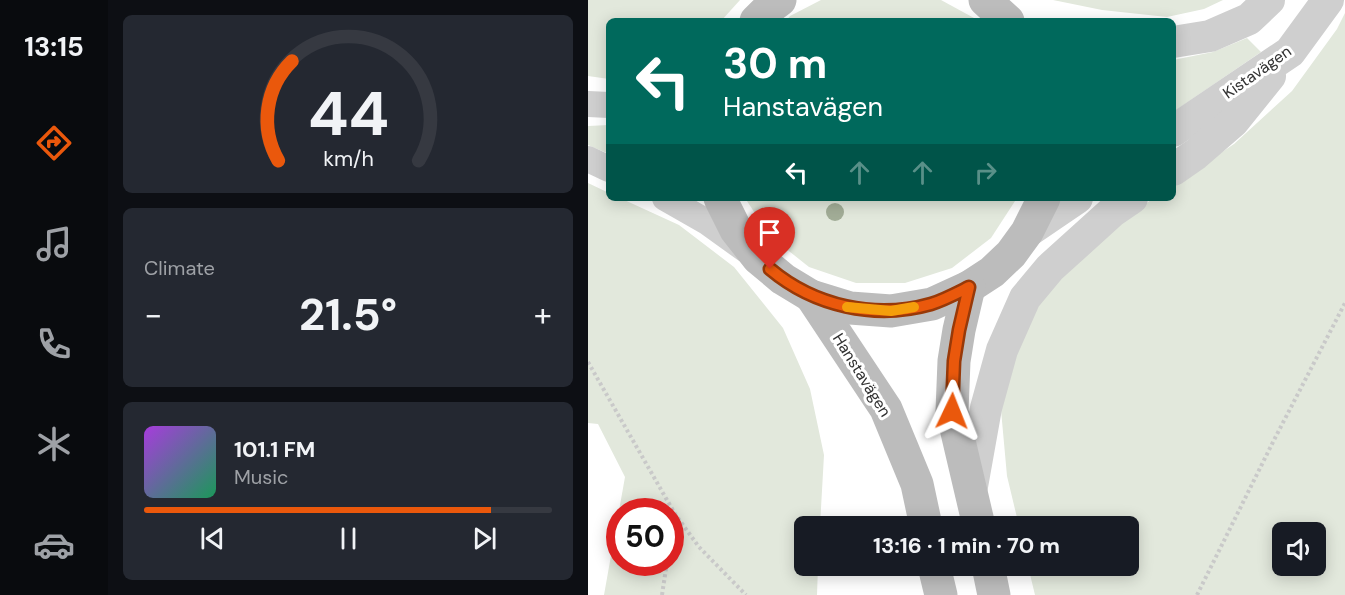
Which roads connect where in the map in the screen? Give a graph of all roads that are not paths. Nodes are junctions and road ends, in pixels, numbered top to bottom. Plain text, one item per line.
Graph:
1 (1269, 0) edge
2 (1328, 0) edge
3 (1176, 42) edge
4 (1290, 52) junction
5 (588, 105) edge
6 (606, 105) edge
7 (1176, 129) edge
8 (588, 159) edge
9 (606, 168) edge
10 (1176, 168) edge
11 (670, 201) edge
12 (722, 201) edge
13 (1042, 201) edge
14 (1073, 201) edge
15 (1128, 201) edge
16 (1027, 232) junction
17 (758, 258) junction
18 (969, 287) junction
19 (811, 296) junction
20 (971, 493) junction
21 (924, 516) edge
22 (977, 516) edge
23 (936, 576) edge
24 (990, 576) edge
25 (941, 595) edge
26 (994, 595) edge

1 - 3 street
2 - 4 street, Kistavägen
4 - 7 street, Kistavägen
4 - 10 street
5 - 6 street
8 - 9 street
11 - 17 street
12 - 17 main road, Hanstavägen
13 - 16 main road, Hanstavägen
14 - 16 street
15 - 20 street
16 - 18 main road, Hanstavägen
17 - 19 main road, Hanstavägen
18 - 19 main road, Hanstavägen
18 - 20 main road
19 - 21 main road, Hanstavägen
20 - 22 main road
23 - 25 main road
24 - 26 main road

